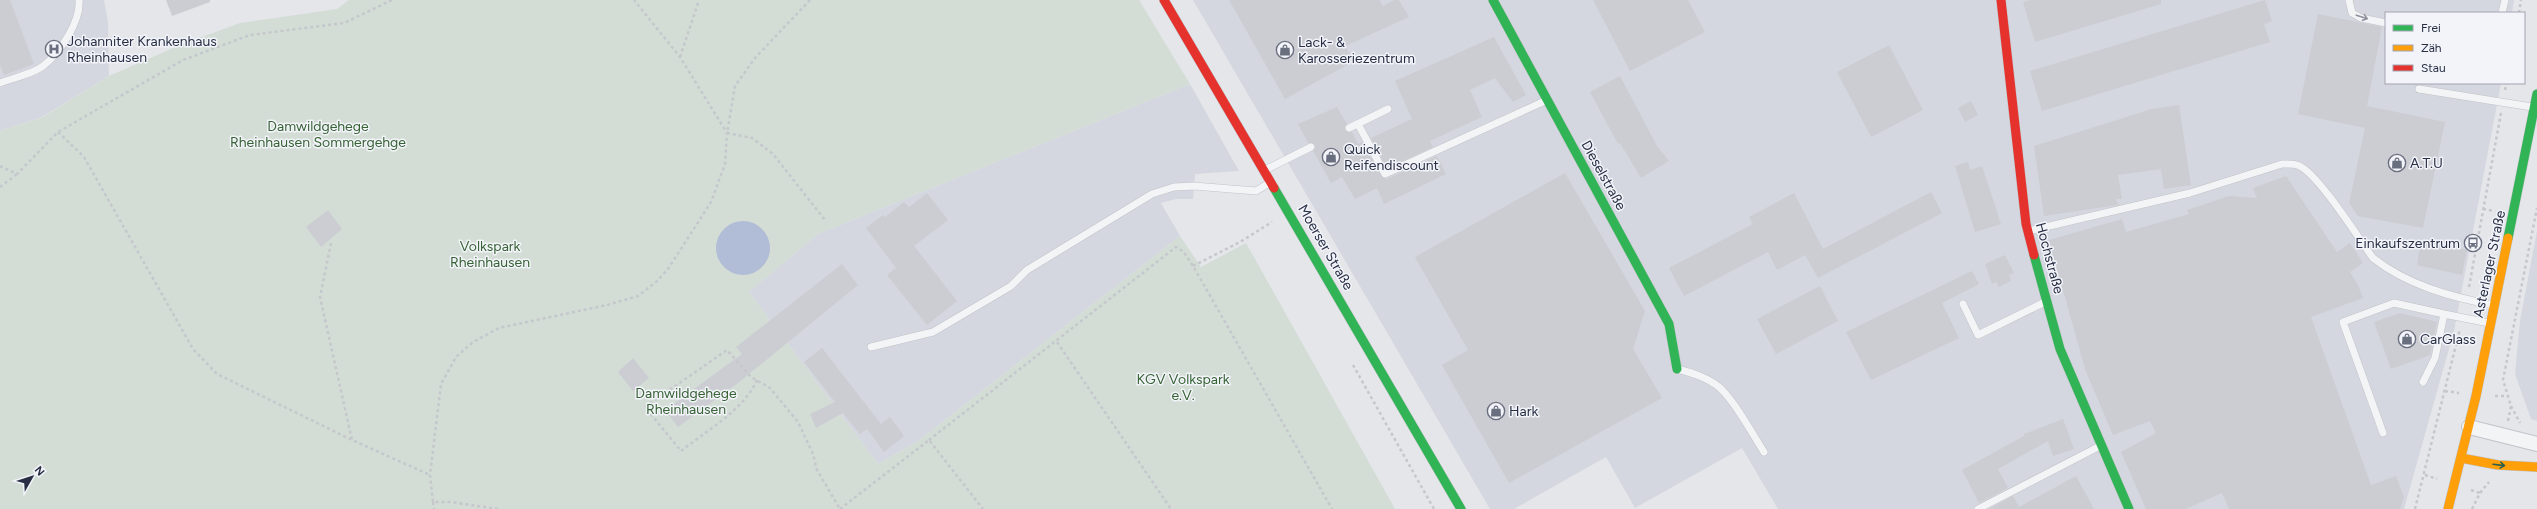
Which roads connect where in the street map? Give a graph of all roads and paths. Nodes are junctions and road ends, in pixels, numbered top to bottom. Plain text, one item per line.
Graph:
1 (79, 0) edge
2 (392, 0) edge
3 (634, 0) edge
4 (700, 0) edge
5 (810, 0) edge
6 (1164, 0) edge
7 (1492, 0) edge
8 (2001, 0) edge
9 (2349, 0) edge
10 (2505, 0) edge
11 (2521, 0) edge
12 (2502, 12) edge
13 (2519, 12) edge
14 (2385, 23) edge
15 (680, 57) junction
16 (0, 83) edge
17 (2506, 84) edge
18 (2419, 89) dead end
19 (2537, 94) edge
20 (1547, 100) junction
21 (2503, 102) junction
22 (2535, 107) junction
23 (1388, 109) dead end
24 (1358, 124) junction
25 (1349, 128) dead end
26 (58, 132) junction
27 (727, 133) junction
28 (1311, 147) dead end
29 (0, 166) edge
30 (1264, 170) junction
31 (17, 174) junction
32 (1271, 182) junction
33 (0, 187) edge
34 (2537, 208) edge
35 (825, 220) dead end
36 (1273, 221) dead end
37 (2028, 231) junction
38 (331, 243) dead end
39 (1193, 266) junction
40 (2466, 300) junction
41 (2047, 301) junction
42 (1963, 304) dead end
43 (2494, 306) junction
44 (2444, 314) junction
45 (2463, 318) junction
46 (2491, 324) junction
47 (1057, 342) junction
48 (871, 347) dead end
49 (1677, 369) joint
50 (757, 380) junction
51 (2423, 382) dead end
52 (2469, 427) junction
53 (2383, 432) dead end
54 (2505, 436) junction
55 (352, 440) junction
56 (929, 440) junction
57 (2537, 444) edge
58 (2100, 446) junction
59 (1764, 452) dead end
60 (2461, 458) junction
61 (2498, 465) junction
62 (2537, 467) edge
63 (430, 475) junction
64 (433, 502) junction
65 (434, 509) edge
66 (498, 509) edge
67 (840, 509) edge
68 (984, 509) edge
69 (1171, 509) edge
70 (1332, 509) edge
71 (1461, 509) edge
72 (1978, 509) edge
73 (2129, 509) edge
74 (2415, 509) edge
75 (2448, 509) edge
76 (2472, 509) edge

1 - 16 lane
2 - 26 path
3 - 15 path
4 - 15 path
5 - 27 path
6 - 30 street, Moerser Straße
7 - 20 street, Dieselstraße
8 - 37 street, Hochstraße
9 -> 14 lane
10 - 12 lane
11 - 13 path
15 - 27 path
17 - 21 path
18 - 21 lane
19 - 22 street, Asterlager Straße
20 - 24 lane
20 - 49 street, Dieselstraße
21 - 22 lane
21 - 40 path
22 - 43 street, Asterlager Straße
23 - 24 lane
24 - 25 lane
26 - 31 path
26 - 55 path
27 - 35 path
27 - 63 path
28 - 30 lane
29 - 31 path
30 - 32 street, Moerser Straße
31 - 33 path
32 - 48 lane
32 - 71 street, Moerser Straße
34 - 54 path
36 - 39 path
37 - 40 lane
37 - 41 street, Hochstraße
38 - 55 path
39 - 47 path
39 - 70 path
40 - 43 lane
41 - 42 lane
41 - 58 street, Hochstraße
43 - 46 street, Asterlager Straße
44 - 45 lane
44 - 51 lane
44 - 53 lane
45 - 46 lane
45 - 74 path
46 - 52 street, Asterlager Straße
47 - 56 path
47 - 69 path
49 - 59 lane
50 - 50 path
50 - 67 path
52 - 54 street
52 - 60 street, Asterlager Straße
54 - 57 street
55 - 63 path
56 - 67 path
56 - 68 path
58 - 72 lane
58 - 73 street, Hochstraße
60 - 61 street
60 - 75 street, Asterlager Straße
61 -> 62 street
61 - 76 path
63 - 64 path
64 - 65 path
64 - 66 path

